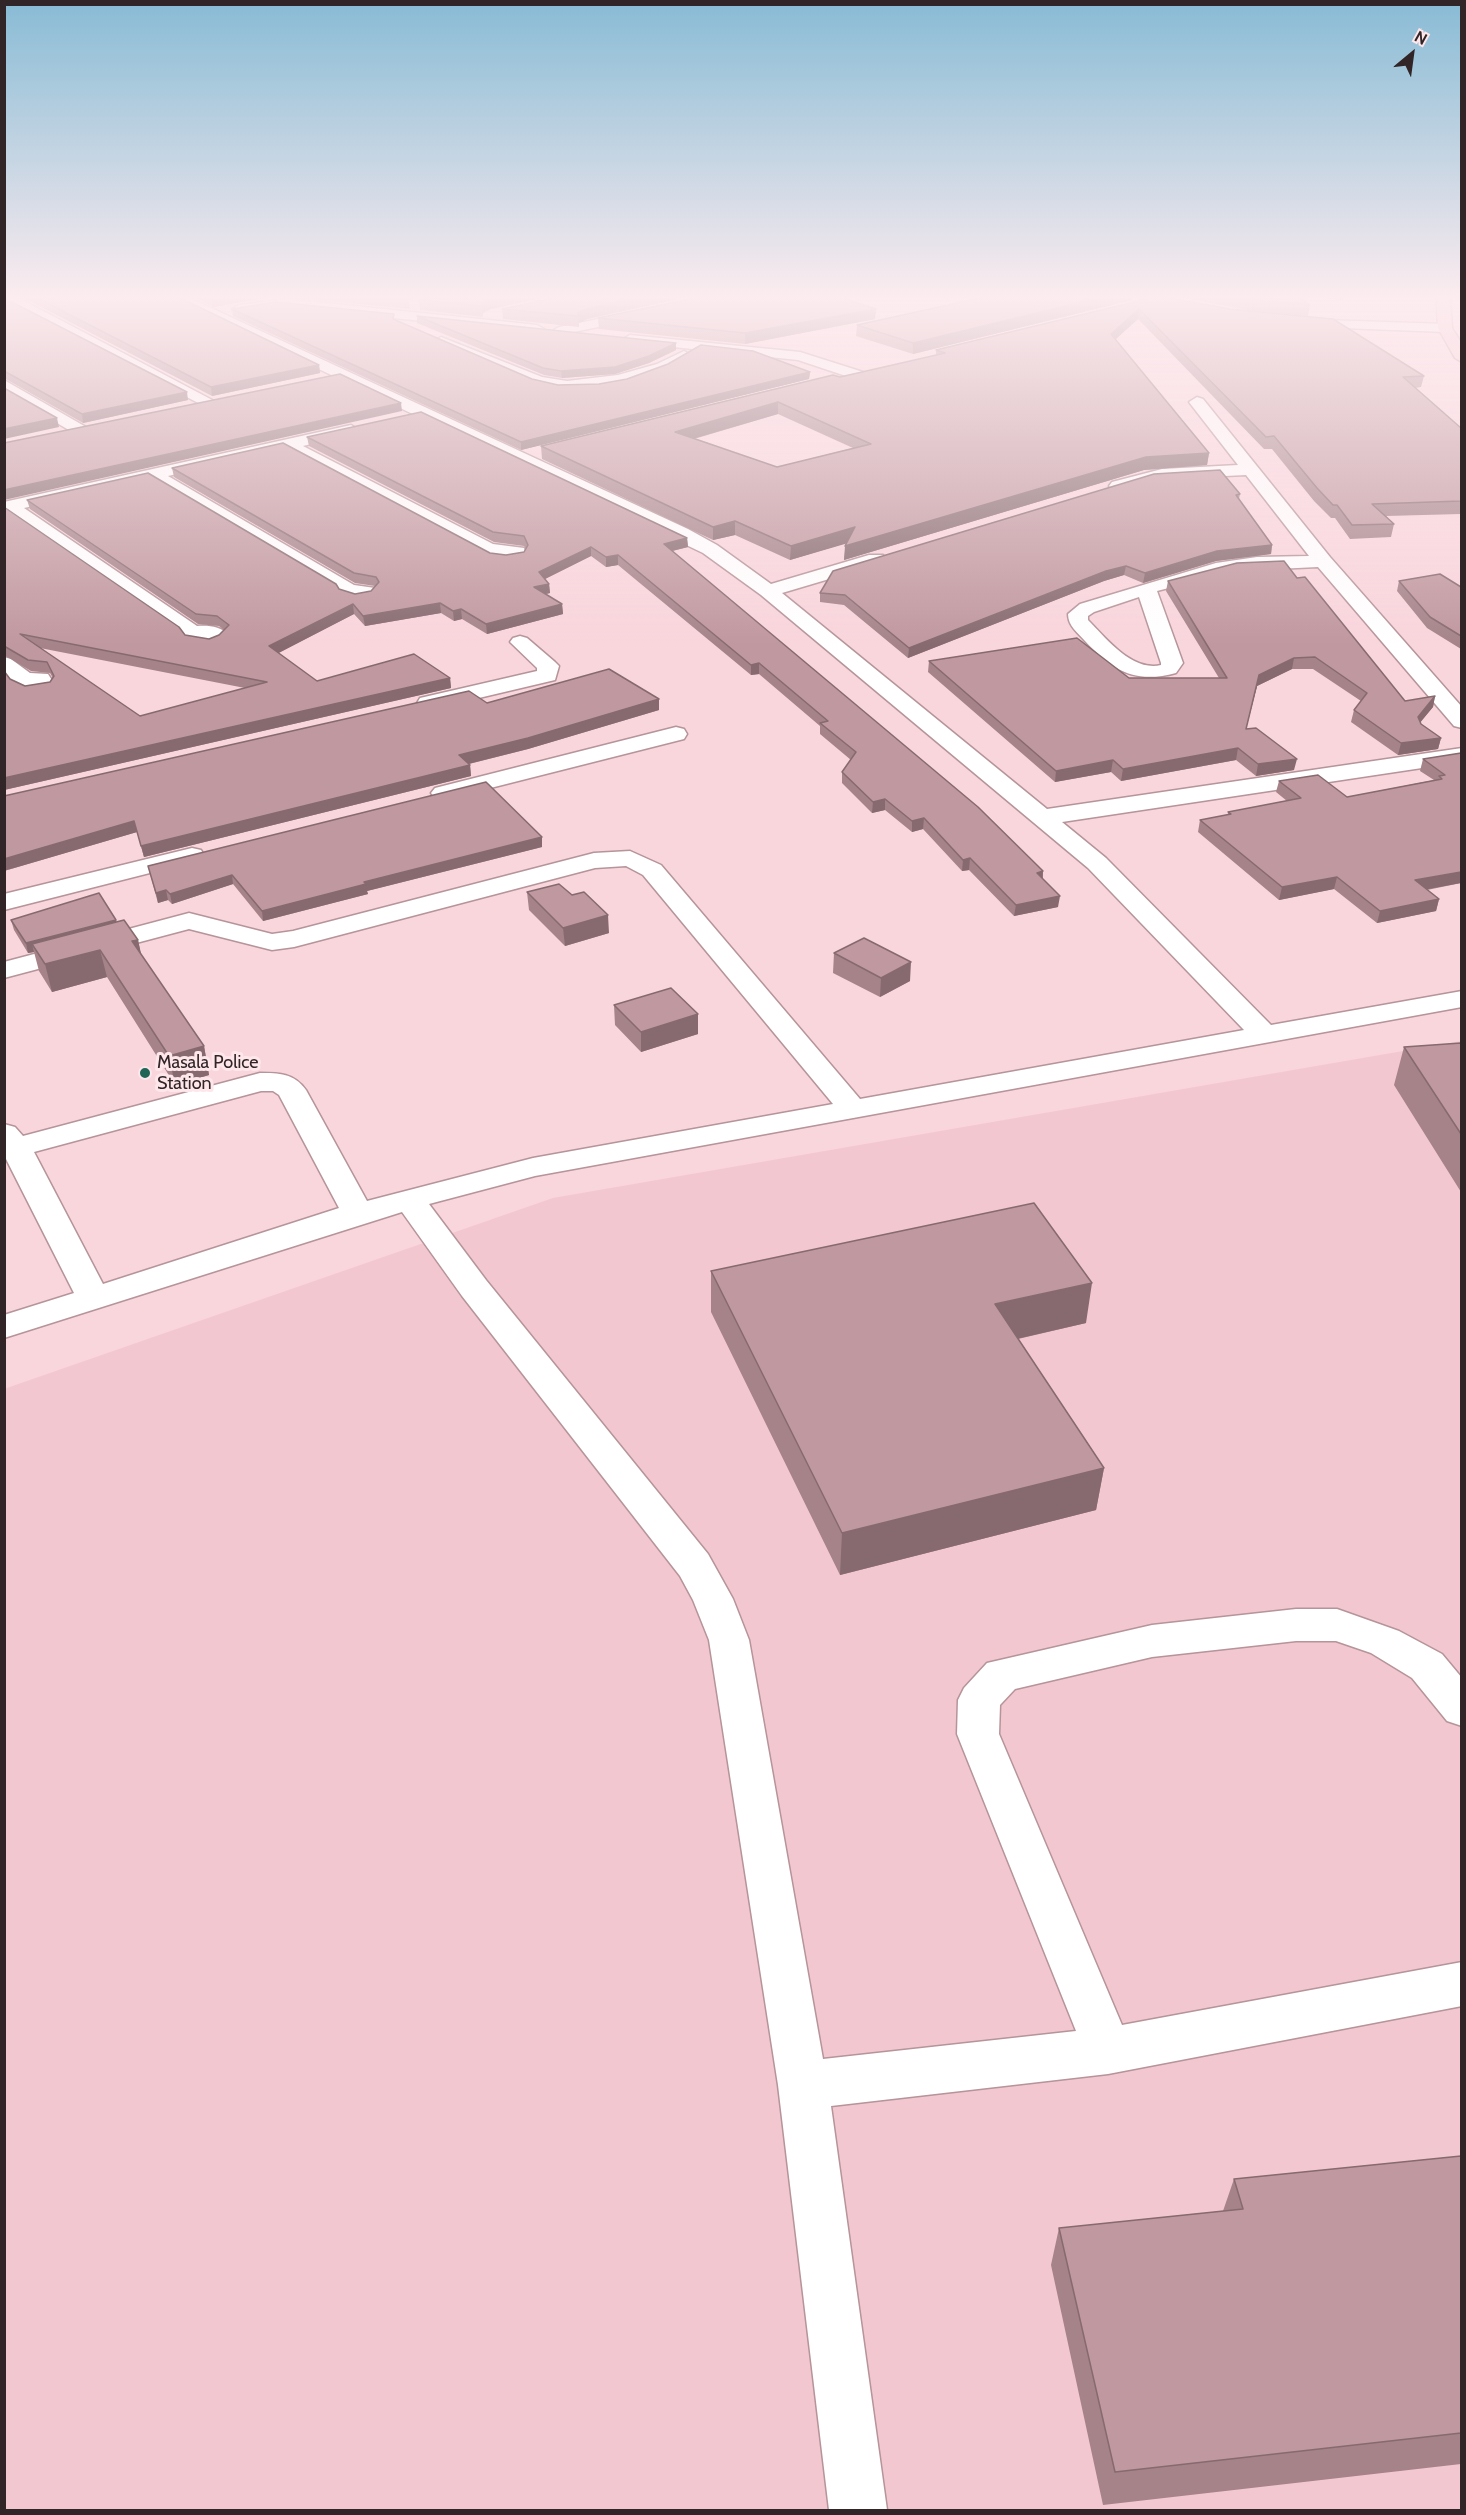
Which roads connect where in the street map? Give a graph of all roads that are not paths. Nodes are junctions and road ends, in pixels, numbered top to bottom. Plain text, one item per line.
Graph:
1 (53, 411) edge
2 (420, 411) edge
3 (1204, 411) edge
4 (424, 413) junction
5 (402, 418) edge
6 (367, 426) edge
7 (59, 435) edge
8 (287, 444) junction
9 (543, 452) edge
10 (520, 457) junction
11 (1249, 470) junction
12 (153, 474) junction
13 (1106, 490) edge
14 (7, 507) edge
15 (489, 549) dead end
16 (892, 554) edge
17 (1323, 561) junction
18 (1146, 589) junction
19 (349, 590) edge
20 (768, 591) junction
21 (193, 633) dead end
22 (520, 642) dead end
23 (4, 663) edge
24 (25, 679) dead end
25 (406, 708) edge
26 (1461, 721) edge
27 (676, 734) dead end
28 (1461, 754) edge
29 (422, 798) edge
30 (1044, 817) junction
31 (213, 850) edge
32 (4, 902) edge
33 (4, 970) edge
34 (1461, 999) edge
35 (1266, 1036) junction
36 (854, 1110) junction
37 (10, 1140) edge
38 (409, 1199) junction
39 (358, 1214) junction
40 (93, 1297) junction
41 (4, 1327) edge
42 (1461, 1709) edge
43 (1461, 1984) edge
44 (1108, 2051) junction
45 (803, 2085) junction
46 (858, 2511) edge

1 - 7 street
2 - 4 street
3 - 11 street
4 - 5 street
4 - 10 street
6 - 8 street
8 - 12 street
8 - 15 street
9 - 10 street
10 - 20 street
11 - 13 street
11 - 17 street
12 - 14 street
12 - 19 street
14 - 21 street
16 - 20 street
17 - 18 street
17 - 26 street
18 - 18 street
20 - 30 street
22 - 25 street
23 - 24 street
27 - 29 street
28 - 30 street
30 - 35 street
31 - 32 street
33 - 36 street
34 - 35 street
35 - 36 street
36 - 38 street
37 - 39 street
37 - 40 street
38 - 39 street
38 - 45 street
39 - 40 street
40 - 41 street
42 - 44 street
43 - 44 street
44 - 45 street
45 - 46 street

